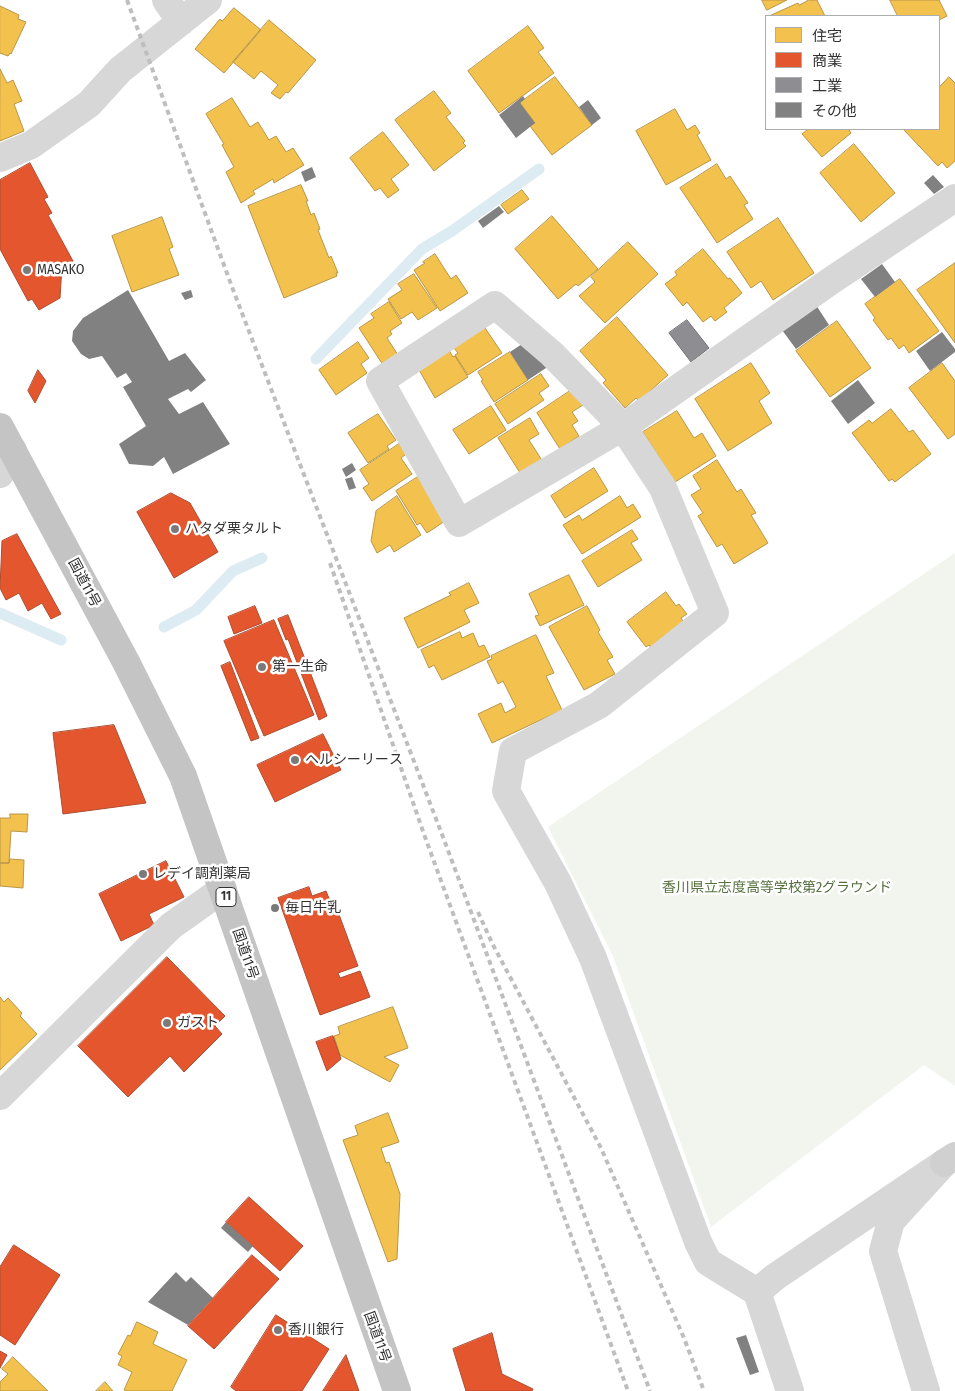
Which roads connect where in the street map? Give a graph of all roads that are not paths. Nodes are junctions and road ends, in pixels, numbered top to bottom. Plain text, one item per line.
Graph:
1 (208, 0) edge
2 (174, 11) edge
3 (0, 158) edge
4 (955, 198) edge
5 (0, 427) edge
6 (622, 427) junction
7 (13, 450) junction
8 (0, 474) edge
9 (223, 889) junction
10 (0, 1096) edge
11 (950, 1159) edge
12 (757, 1292) junction
13 (397, 1391) edge
14 (790, 1391) edge
15 (926, 1391) edge

1 - 2 street
2 - 3 street
4 - 6 street
5 - 7 highway, 国道11号 / 11
6 - 6 street
6 - 12 street
7 - 8 street
7 - 9 highway, 国道11号 / 11
9 - 10 street
9 - 13 highway, 国道11号 / 11
11 - 12 street
11 - 15 street
12 - 14 street

